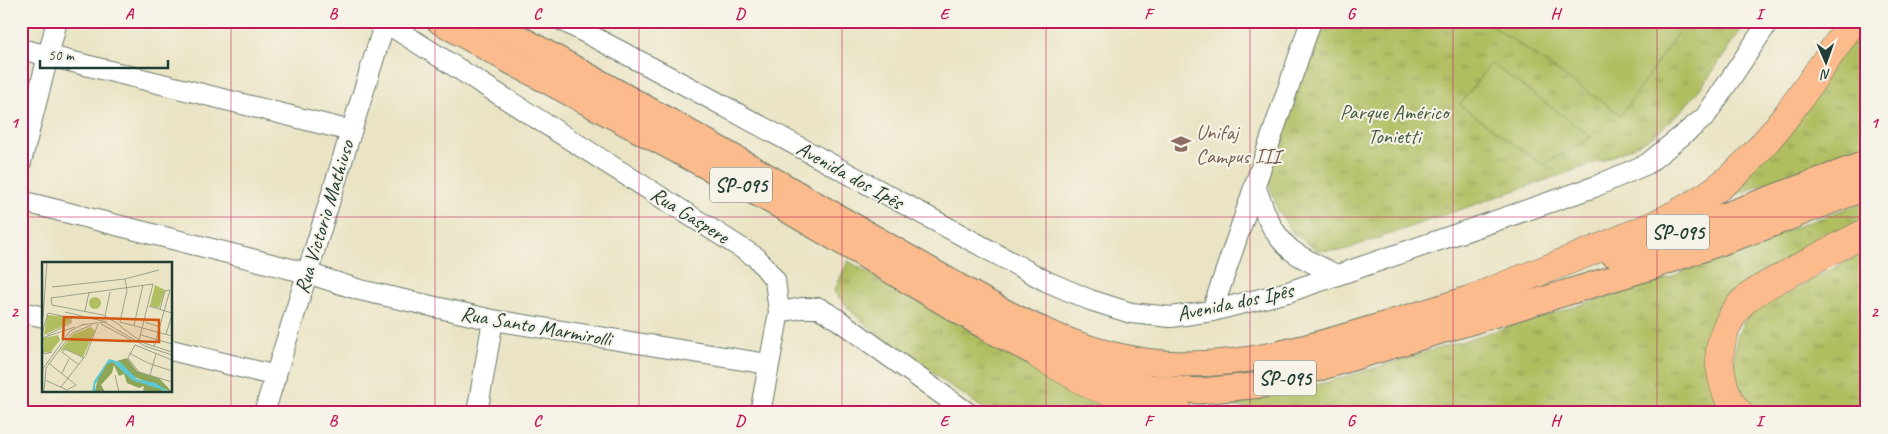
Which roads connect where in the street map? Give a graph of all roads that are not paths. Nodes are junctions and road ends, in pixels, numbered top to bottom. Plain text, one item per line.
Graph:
1 (57, 21) edge
2 (439, 21) edge
3 (489, 21) edge
4 (563, 21) edge
5 (1311, 21) edge
6 (1769, 21) edge
7 (1853, 21) edge
8 (384, 22) edge
9 (21, 49) edge
10 (48, 55) junction
11 (351, 131) junction
12 (21, 162) edge
13 (1867, 163) edge
14 (1255, 185) junction
15 (1867, 187) edge
16 (21, 201) edge
17 (1867, 232) edge
18 (307, 273) junction
19 (1336, 275) junction
20 (1486, 293) junction
21 (21, 312) edge
22 (779, 312) junction
23 (1212, 312) junction
24 (42, 317) edge
25 (493, 320) junction
26 (172, 350) edge
27 (1040, 356) junction
28 (768, 364) junction
29 (276, 376) junction
30 (264, 413) edge
31 (477, 413) edge
32 (760, 413) edge
33 (968, 413) edge
34 (1179, 413) edge
35 (1739, 413) edge

1 - 10 street
2 - 27 main road, SP-095
3 - 20 main road, SP-095
4 - 23 street, Avenida dos Ipês
5 - 14 street
6 - 19 street, Avenida dos Ipês
7 - 20 highway
8 - 11 street, Rua Victorio Mathiuso
8 - 22 street, Rua Gaspere
9 - 10 street
10 - 11 street
10 - 12 street
11 - 18 street, Rua Victorio Mathiuso
13 - 20 main road, SP-095
14 - 19 street
14 - 23 street
15 - 27 main road, SP-095
16 - 18 street, Rua Santo Marmirolli
17 - 35 highway
18 - 25 street, Rua Santo Marmirolli
18 - 29 street, Rua Victorio Mathiuso
19 - 23 street, Avenida dos Ipês
21 - 24 street
22 - 28 street, Rua Gaspere
22 - 33 street
25 - 28 street, Rua Santo Marmirolli
25 - 31 street
26 - 29 street
27 - 34 highway
28 - 32 street, Rua Gaspere
29 - 30 street, Rua Victorio Mathiuso

